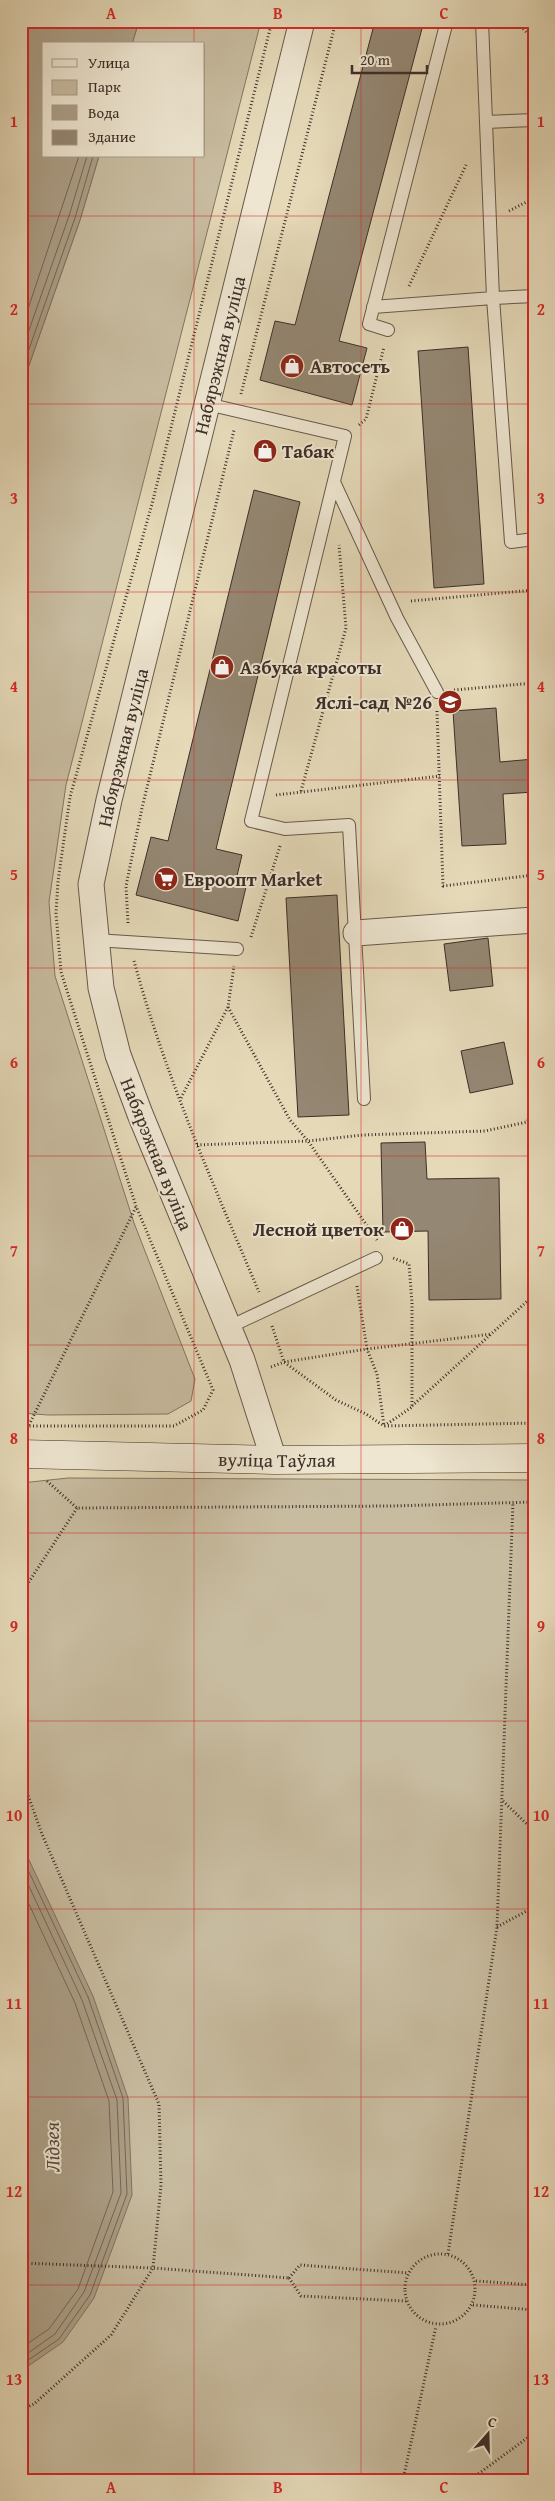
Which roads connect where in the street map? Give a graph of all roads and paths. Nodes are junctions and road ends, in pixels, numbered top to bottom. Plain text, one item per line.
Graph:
1 (302, 21) edge
2 (336, 21) edge
3 (447, 21) edge
4 (482, 21) edge
5 (516, 21) edge
6 (534, 40) edge
7 (534, 120) edge
8 (486, 122) junction
9 (534, 198) edge
10 (491, 221) junction
11 (534, 296) edge
12 (493, 298) junction
13 (400, 305) junction
14 (374, 307) junction
15 (388, 330) joint
16 (207, 404) junction
17 (238, 410) junction
18 (345, 436) junction
19 (334, 482) junction
20 (339, 540) dead end
21 (534, 540) edge
22 (534, 590) edge
23 (390, 603) junction
24 (534, 684) edge
25 (437, 692) junction
26 (440, 776) junction
27 (301, 791) junction
28 (258, 797) junction
29 (286, 830) junction
30 (534, 875) edge
31 (534, 920) edge
32 (356, 933) junction
33 (95, 940) junction
34 (128, 942) junction
35 (237, 949) junction
36 (228, 1008) junction
37 (180, 1099) junction
38 (364, 1099) dead end
39 (534, 1109) edge
40 (308, 1141) junction
41 (197, 1145) junction
42 (136, 1206) dead end
43 (378, 1241) dead end
44 (376, 1258) dead end
45 (409, 1264) dead end
46 (354, 1268) junction
47 (534, 1295) edge
48 (266, 1309) junction
49 (229, 1326) junction
50 (492, 1334) junction
51 (412, 1343) junction
52 (368, 1349) junction
53 (284, 1362) junction
54 (266, 1369) dead end
55 (213, 1390) dead end
56 (412, 1407) junction
57 (534, 1423) edge
58 (30, 1425) junction
59 (384, 1426) junction
60 (21, 1427) edge
61 (21, 1454) edge
62 (534, 1458) edge
63 (274, 1460) junction
64 (38, 1480) dead end
65 (512, 1502) junction
66 (534, 1502) edge
67 (77, 1508) junction
68 (21, 1594) edge
69 (21, 1776) edge
70 (503, 1801) junction
71 (534, 1831) edge
72 (534, 1907) edge
73 (497, 1927) junction
74 (448, 2254) junction
75 (21, 2263) edge
76 (153, 2268) junction
77 (408, 2273) junction
78 (289, 2278) junction
79 (476, 2281) junction
80 (534, 2285) edge
81 (406, 2301) junction
82 (473, 2305) junction
83 (534, 2310) edge
84 (436, 2326) junction
85 (21, 2410) edge
86 (534, 2434) edge
87 (403, 2480) edge
88 (470, 2480) edge

1 - 16 street, Набярэжная вуліца
2 - 17 path
3 - 14 lane
4 - 8 lane
5 - 6 path
7 - 8 lane
8 - 10 lane
8 - 13 path
9 - 10 path
10 - 12 lane
11 - 12 lane
12 - 13 lane
12 - 21 lane
13 - 14 lane
14 - 15 lane
15 - 18 path
16 - 17 lane
16 - 33 street, Набярэжная вуліца
17 - 18 lane
17 - 34 path
18 - 19 lane
19 - 23 lane
19 - 28 lane
20 - 27 path
22 - 23 path
23 - 25 lane
24 - 25 path
25 - 26 path
26 - 27 path
26 - 30 path
27 - 28 path
28 - 29 lane
29 - 32 lane
29 - 35 path
31 - 32 street
32 - 38 lane
33 - 34 lane
33 - 49 street, Набярэжная вуліца
34 - 35 lane
34 - 37 path
35 - 36 path
36 - 37 path
36 - 40 path
37 - 41 path
39 - 40 path
40 - 41 path
40 - 43 path
41 - 48 path
42 - 58 path
44 - 46 lane
45 - 51 path
46 - 48 lane
46 - 52 path
47 - 50 path
48 - 49 lane
48 - 53 path
49 - 63 street, Набярэжная вуліца
50 - 51 path
50 - 56 path
51 - 52 path
51 - 56 path
52 - 53 path
52 - 59 path
53 - 54 path
53 - 59 path
55 - 58 path
56 - 59 path
57 - 59 path
58 - 60 path
61 - 63 main road, вуліца Таўлая
62 - 63 main road, вуліца Таўлая
64 - 67 path
65 - 66 path
65 - 67 path
65 - 70 path
67 - 68 path
69 - 76 path
70 - 71 path
70 - 73 path
72 - 73 path
73 - 74 path
74 - 77 path
74 - 79 path
75 - 76 path
76 - 78 path
76 - 85 path
77 - 78 path
77 - 81 path
78 - 81 path
79 - 80 path
79 - 82 path
81 - 84 path
82 - 83 path
82 - 84 path
84 - 87 path
86 - 88 path

